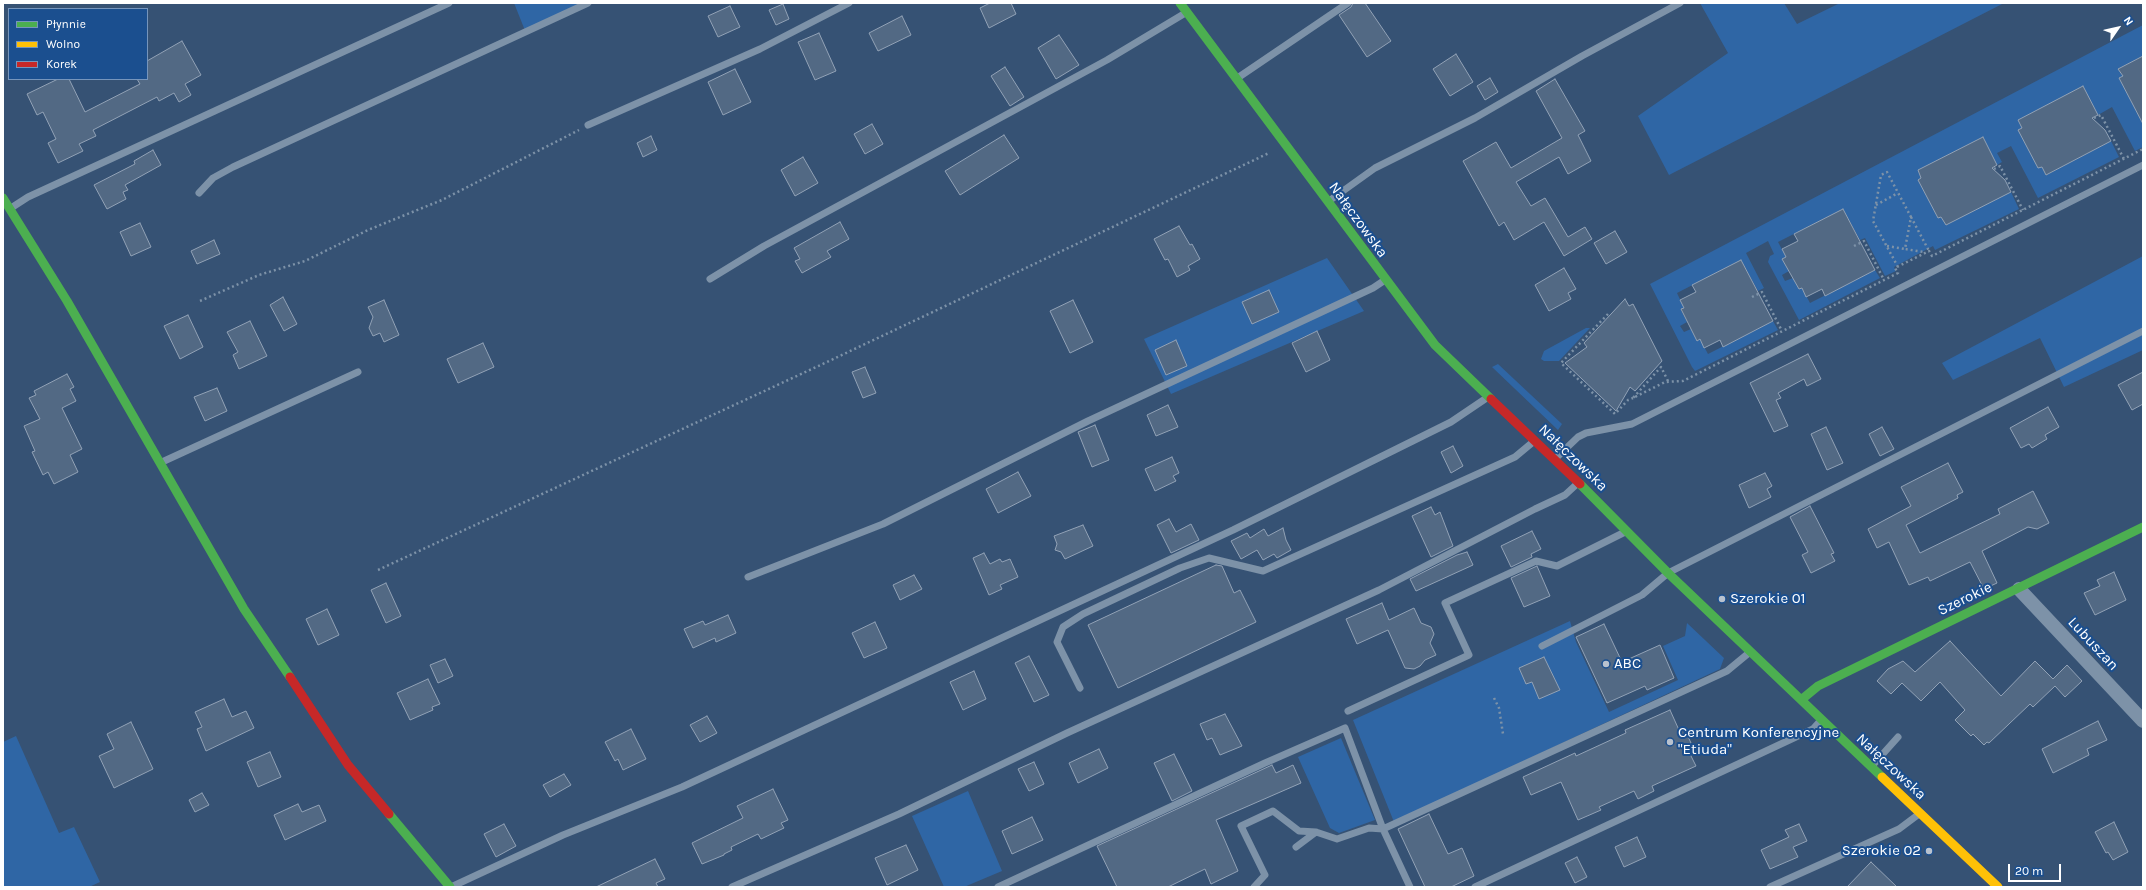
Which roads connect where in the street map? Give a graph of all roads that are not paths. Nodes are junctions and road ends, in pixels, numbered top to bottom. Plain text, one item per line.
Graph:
1 (449, 3) edge
2 (588, 3) edge
3 (849, 3) edge
4 (1180, 3) edge
5 (1349, 3) edge
6 (1680, 3) edge
7 (1187, 12) junction
8 (1236, 79) junction
9 (588, 125) road end
10 (2143, 165) edge
11 (199, 193) dead end
12 (3, 198) edge
13 (1327, 202) junction
14 (6, 210) edge
15 (710, 279) dead end
16 (1385, 280) junction
17 (2143, 331) edge
18 (358, 372) dead end
19 (1489, 396) junction
20 (1534, 440) junction
21 (1555, 460) junction
22 (160, 463) junction
23 (1579, 483) junction
24 (2143, 528) edge
25 (1627, 531) junction
26 (1668, 573) junction
27 (748, 577) dead end
28 (2019, 589) junction
29 (1542, 646) dead end
30 (1750, 652) junction
31 (1080, 688) dead end
32 (1801, 700) junction
33 (1348, 711) dead end
34 (1822, 720) junction
35 (2143, 722) edge
36 (1898, 737) dead end
37 (1871, 767) junction
38 (1920, 813) junction
39 (1383, 829) junction
40 (1316, 832) junction
41 (1296, 847) dead end
42 (450, 887) edge
43 (732, 887) edge
44 (998, 887) edge
45 (1254, 887) edge
46 (1410, 887) edge
47 (1475, 887) edge
48 (1770, 887) edge
49 (1998, 887) edge

1 - 14 lane
2 - 11 lane
3 - 9 lane
4 - 7 main road, Nałęczowska
5 - 8 lane
6 - 13 lane
7 - 8 main road, Nałęczowska
7 - 15 lane
8 - 13 main road, Nałęczowska
10 - 21 lane
12 - 14 main road
13 - 16 main road, Nałęczowska
14 - 22 main road
16 - 19 main road, Nałęczowska
16 - 27 lane
17 - 26 lane
18 - 22 lane
19 - 20 main road, Nałęczowska
19 - 42 lane
20 - 21 main road, Nałęczowska
20 - 31 lane
21 - 23 main road, Nałęczowska
22 - 42 main road
23 - 25 main road, Nałęczowska
23 - 43 lane
24 - 28 main road, Szerokie
25 - 26 main road, Nałęczowska
25 - 33 lane
26 - 29 lane
26 - 30 main road, Nałęczowska
28 - 32 main road, Szerokie
28 - 35 street, Lubuszan
30 - 32 main road, Nałęczowska
30 - 39 lane
32 - 34 main road, Nałęczowska
34 - 37 main road, Nałęczowska
34 - 47 lane
36 - 37 lane
37 - 38 main road, Nałęczowska
38 - 48 lane
38 - 49 main road, Nałęczowska
39 - 40 lane
39 - 44 lane
39 - 46 lane
40 - 41 lane
40 - 45 lane

